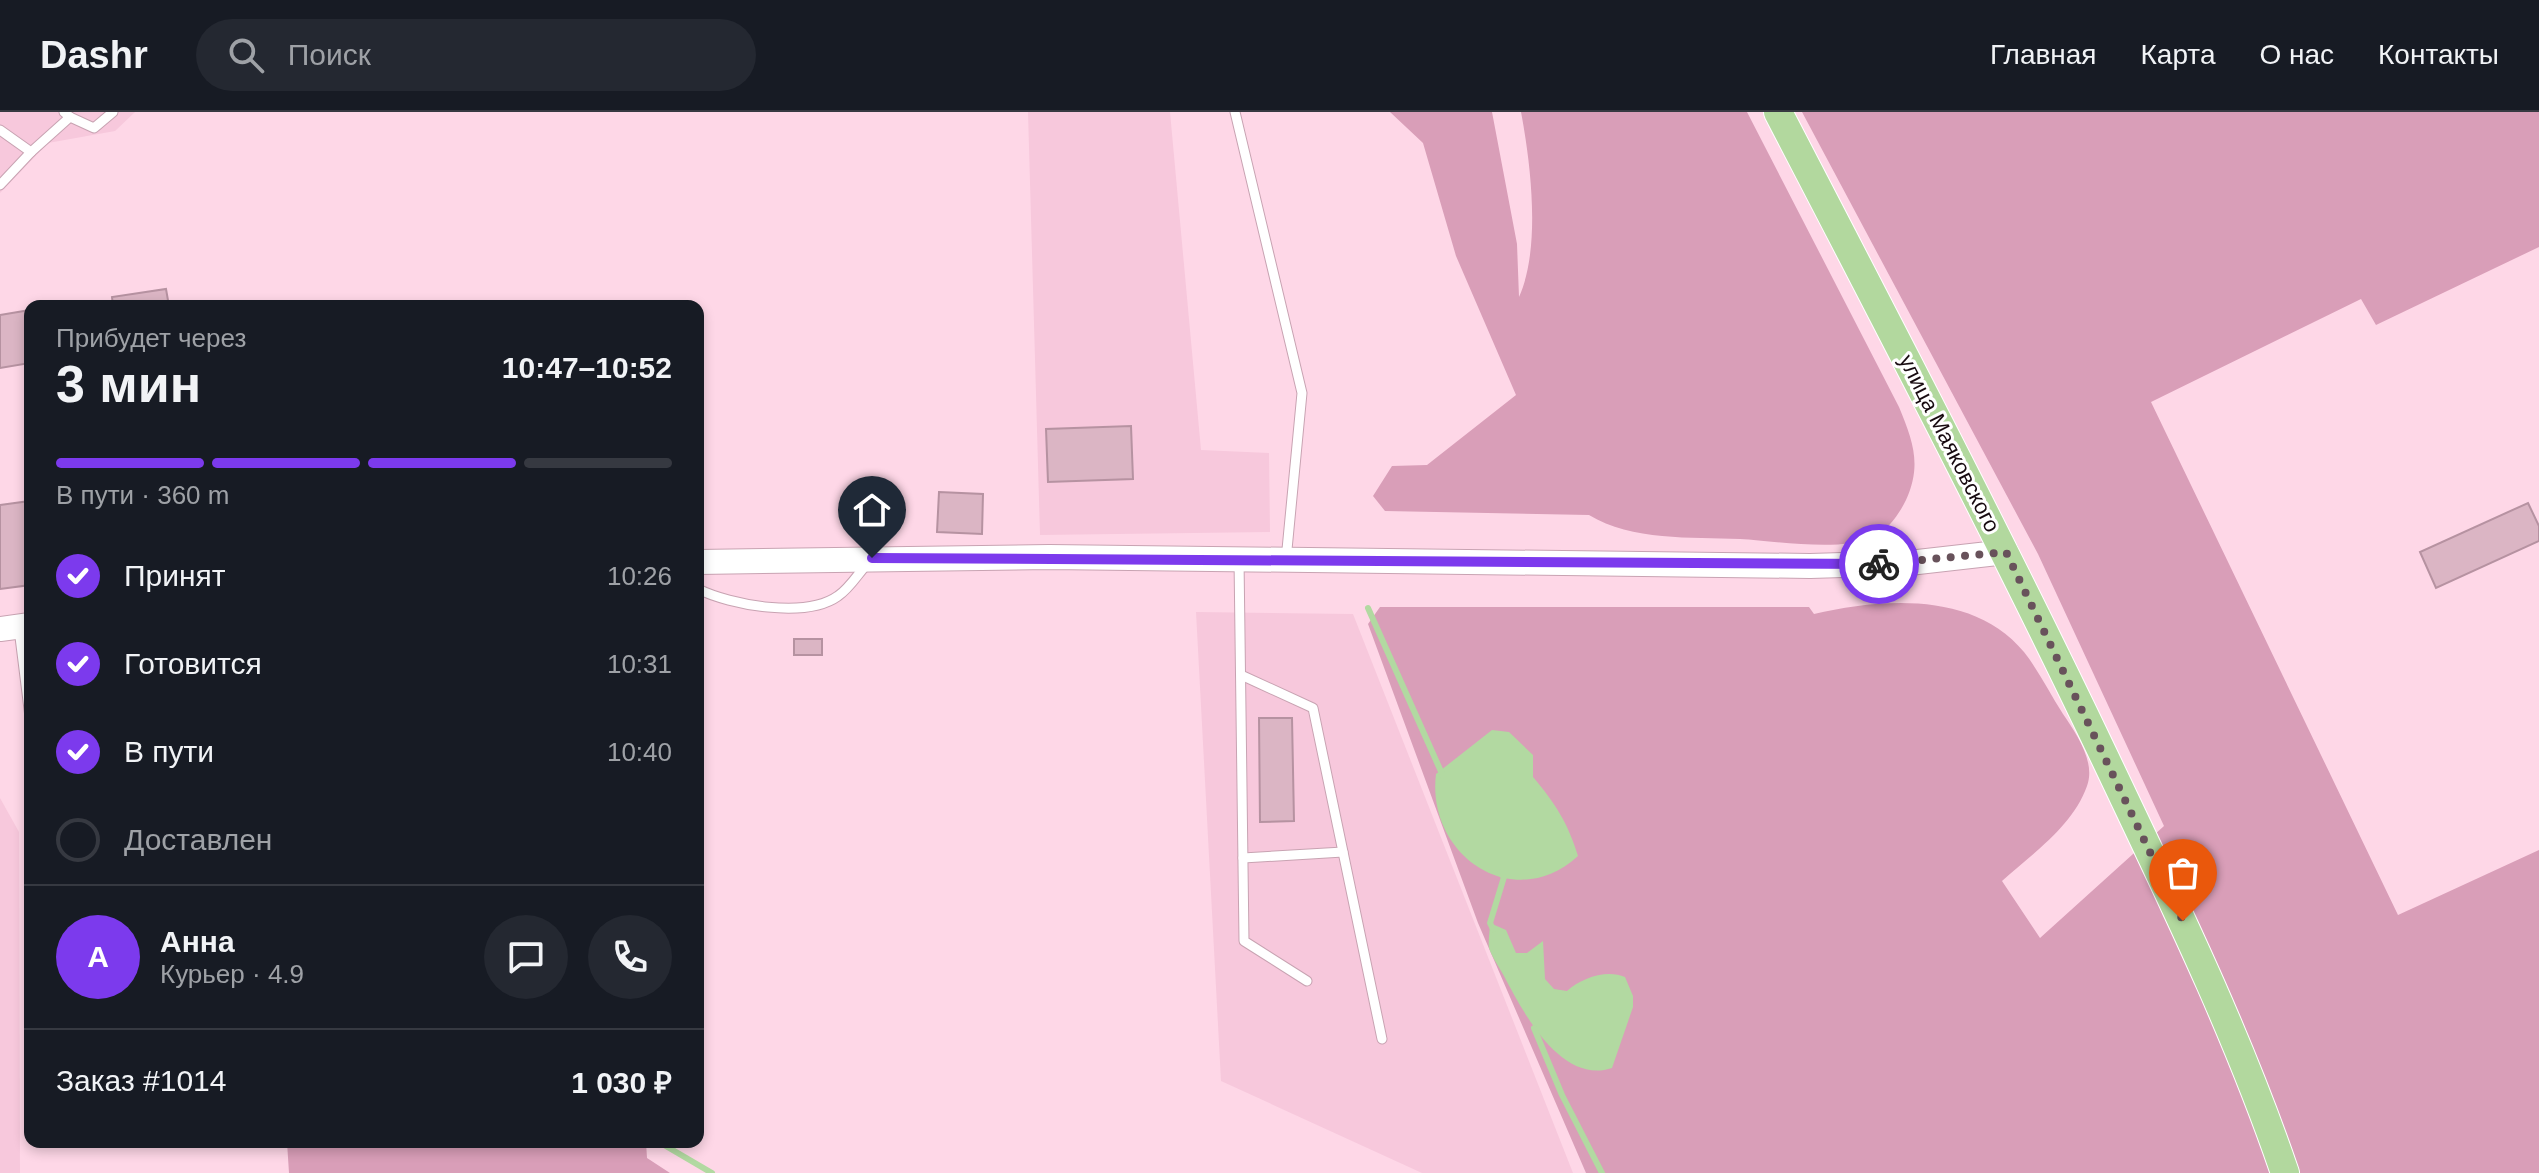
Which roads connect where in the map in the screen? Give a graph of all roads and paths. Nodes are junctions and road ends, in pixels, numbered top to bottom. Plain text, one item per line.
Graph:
1 (113, 112) edge
2 (1235, 112) edge
3 (1778, 112) edge
4 (67, 114) edge
5 (0, 130) edge
6 (31, 152) junction
7 (0, 185) edge
8 (2006, 552) junction
9 (872, 558) junction
10 (1239, 559) junction
11 (1286, 560) junction
12 (704, 562) edge
13 (704, 591) edge
14 (16, 627) edge
15 (1241, 675) junction
16 (24, 678) edge
17 (1343, 852) junction
18 (1243, 858) junction
19 (1307, 981) dead end
20 (1382, 1039) dead end
21 (2285, 1173) edge

1 - 4 lane
2 - 11 lane
3 - 8 main road, улица Маяковского
4 - 6 lane
5 - 6 lane
6 - 7 lane
8 - 11 main road
8 - 21 main road, улица Маяковского
9 - 10 main road
9 - 12 main road
9 - 13 lane
10 - 11 main road
10 - 15 lane
14 - 16 lane
15 - 17 lane
15 - 18 lane
17 - 18 lane
17 - 20 lane
18 - 19 lane

